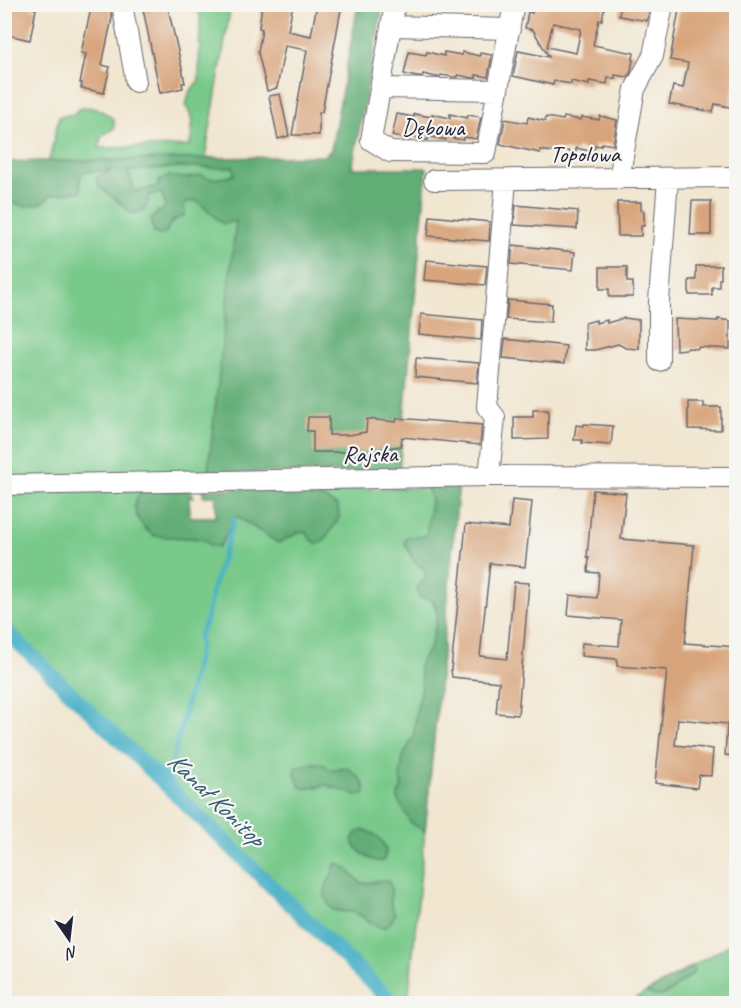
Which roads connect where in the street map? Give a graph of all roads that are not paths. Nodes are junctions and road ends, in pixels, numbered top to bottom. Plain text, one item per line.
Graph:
1 (122, 4) edge
2 (395, 4) edge
3 (514, 4) edge
4 (663, 4) edge
5 (392, 26) junction
6 (510, 29) junction
7 (136, 82) dead end
8 (381, 88) junction
9 (498, 90) junction
10 (736, 177) edge
11 (668, 178) junction
12 (619, 179) junction
13 (434, 180) dead end
14 (506, 180) junction
15 (659, 361) dead end
16 (489, 476) junction
17 (736, 477) edge
18 (4, 485) edge

1 - 7 street
2 - 5 street, Dębowa
3 - 6 street, Dębowa
4 - 12 street
5 - 6 street
5 - 8 street, Dębowa
6 - 9 street, Dębowa
8 - 9 street, Dębowa
8 - 9 street, Dębowa
10 - 11 street, Topolowa
11 - 12 street, Topolowa
11 - 15 street
12 - 14 street, Topolowa
13 - 14 street, Topolowa
14 - 16 street
16 - 17 street, Rajska
16 - 18 street, Rajska

